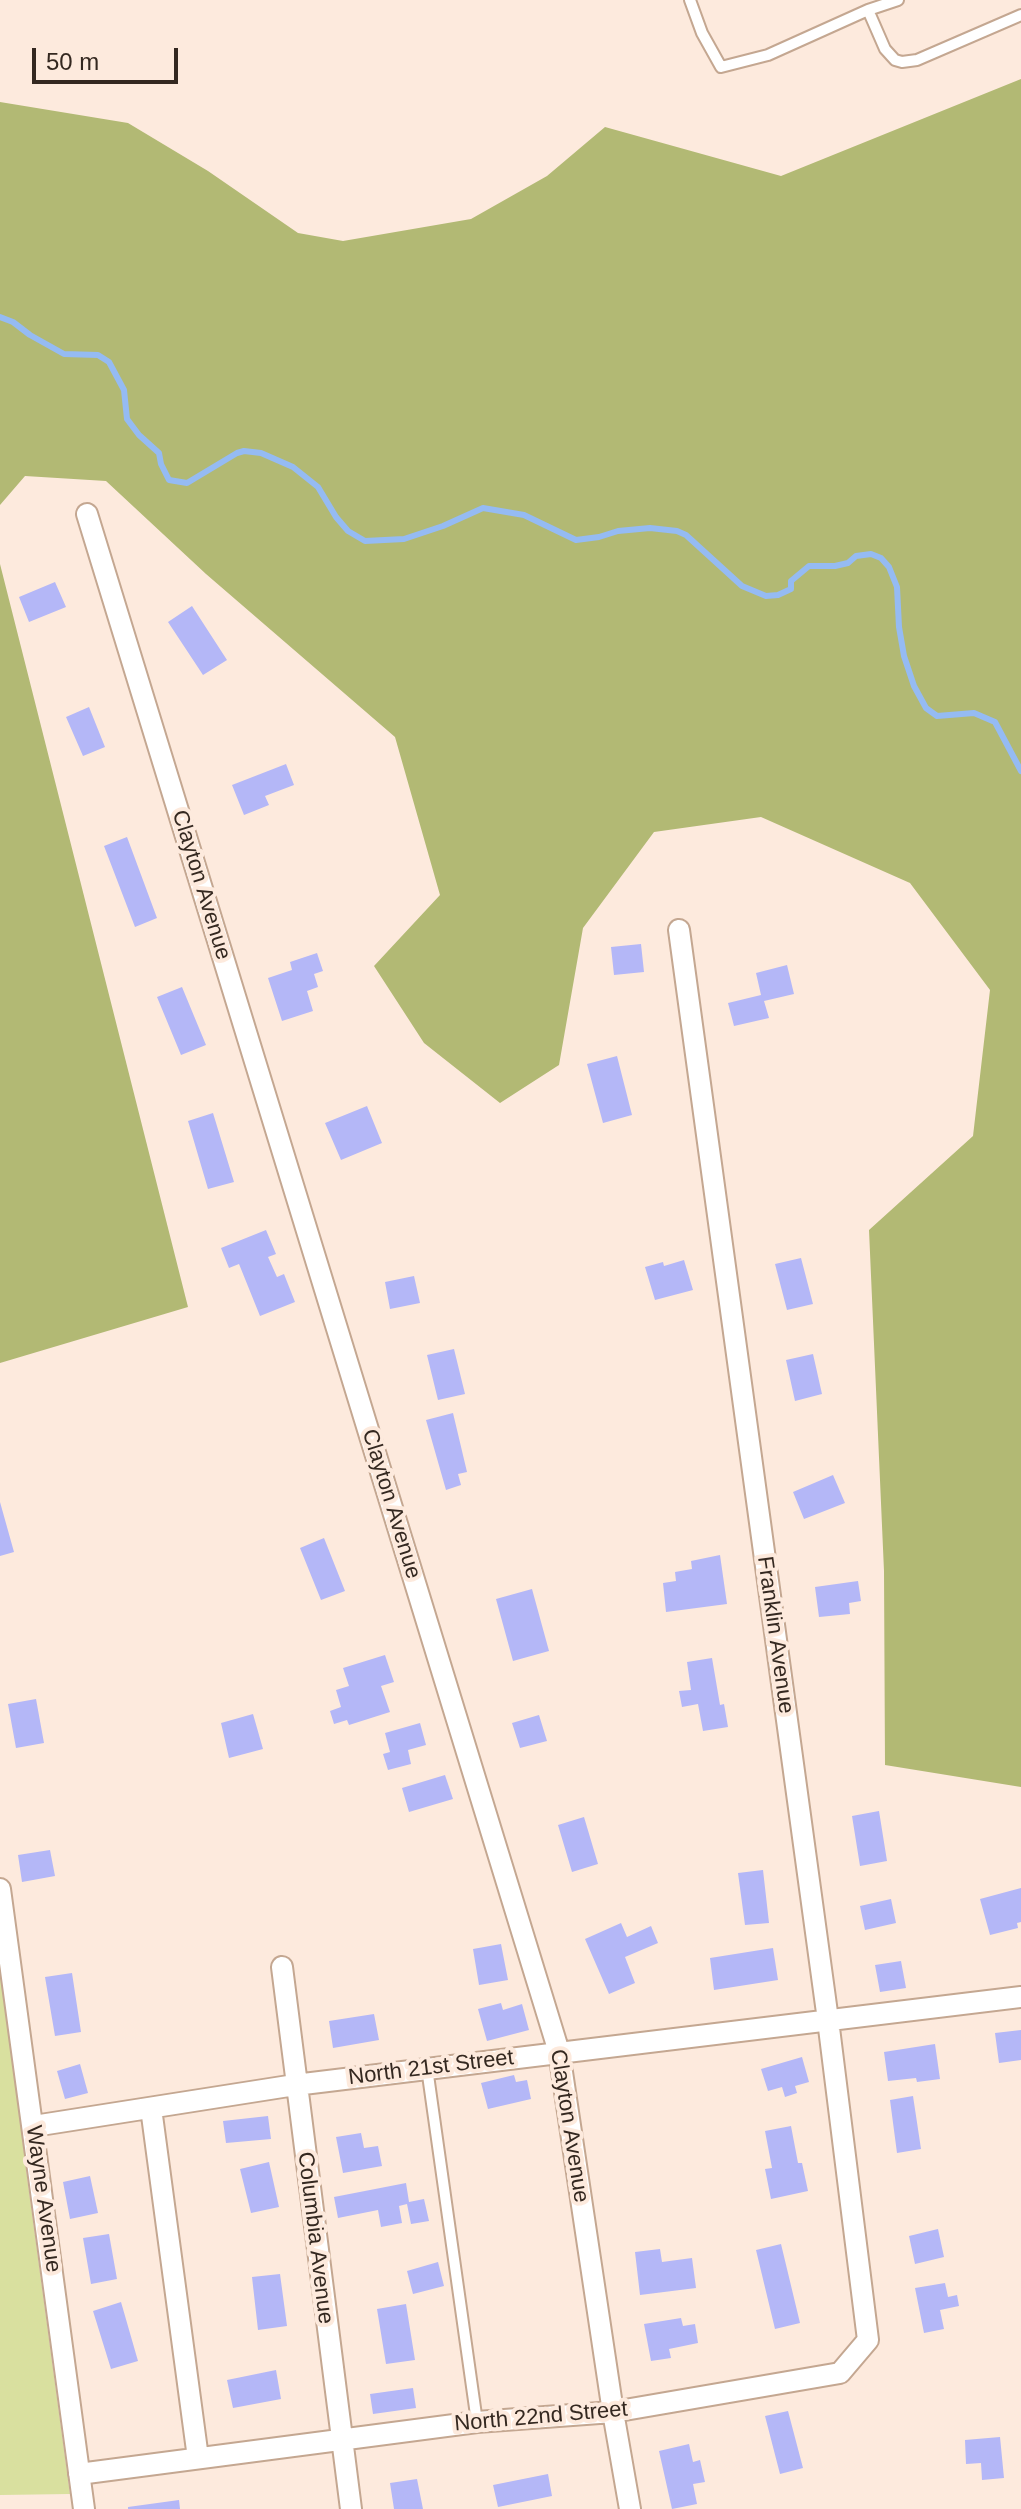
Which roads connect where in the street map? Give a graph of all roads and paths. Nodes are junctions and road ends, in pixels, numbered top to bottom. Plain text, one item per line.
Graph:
1 (690, 0) edge
2 (898, 0) edge
3 (868, 10) junction
4 (1021, 15) edge
5 (87, 514) dead end
6 (679, 930) dead end
7 (0, 1889) edge
8 (282, 1967) dead end
9 (1021, 1997) edge
10 (828, 2020) junction
11 (559, 2052) junction
12 (427, 2068) junction
13 (295, 2085) junction
14 (151, 2108) junction
15 (34, 2126) junction
16 (868, 2340) joint
17 (613, 2412) junction
18 (477, 2422) junction
19 (340, 2438) junction
20 (198, 2458) junction
21 (79, 2474) junction
22 (84, 2509) edge
23 (351, 2509) edge
24 (630, 2509) edge

1 - 3 lane
2 - 3 lane
3 - 4 lane
5 - 11 street, Clayton Avenue
6 - 10 street, Franklin Avenue
7 - 15 street, Wayne Avenue
8 - 13 street, Columbia Avenue
9 - 10 street, North 21st Street
10 - 11 street, North 21st Street
10 - 16 street, Franklin Avenue
11 - 12 street, North 21st Street
11 - 17 street, Clayton Avenue
12 - 13 street, North 21st Street
12 - 18 lane
13 - 14 street, North 21st Street
13 - 19 street, Columbia Avenue
14 - 15 street, North 21st Street
14 - 20 street
15 - 21 street, Wayne Avenue
16 - 17 street, North 22nd Street
17 - 18 street, North 22nd Street
17 - 24 street, Clayton Avenue
18 - 19 street, North 22nd Street
19 - 20 street, North 22nd Street
19 - 23 street, Columbia Avenue
20 - 21 street, North 22nd Street
21 - 22 street, Wayne Avenue

